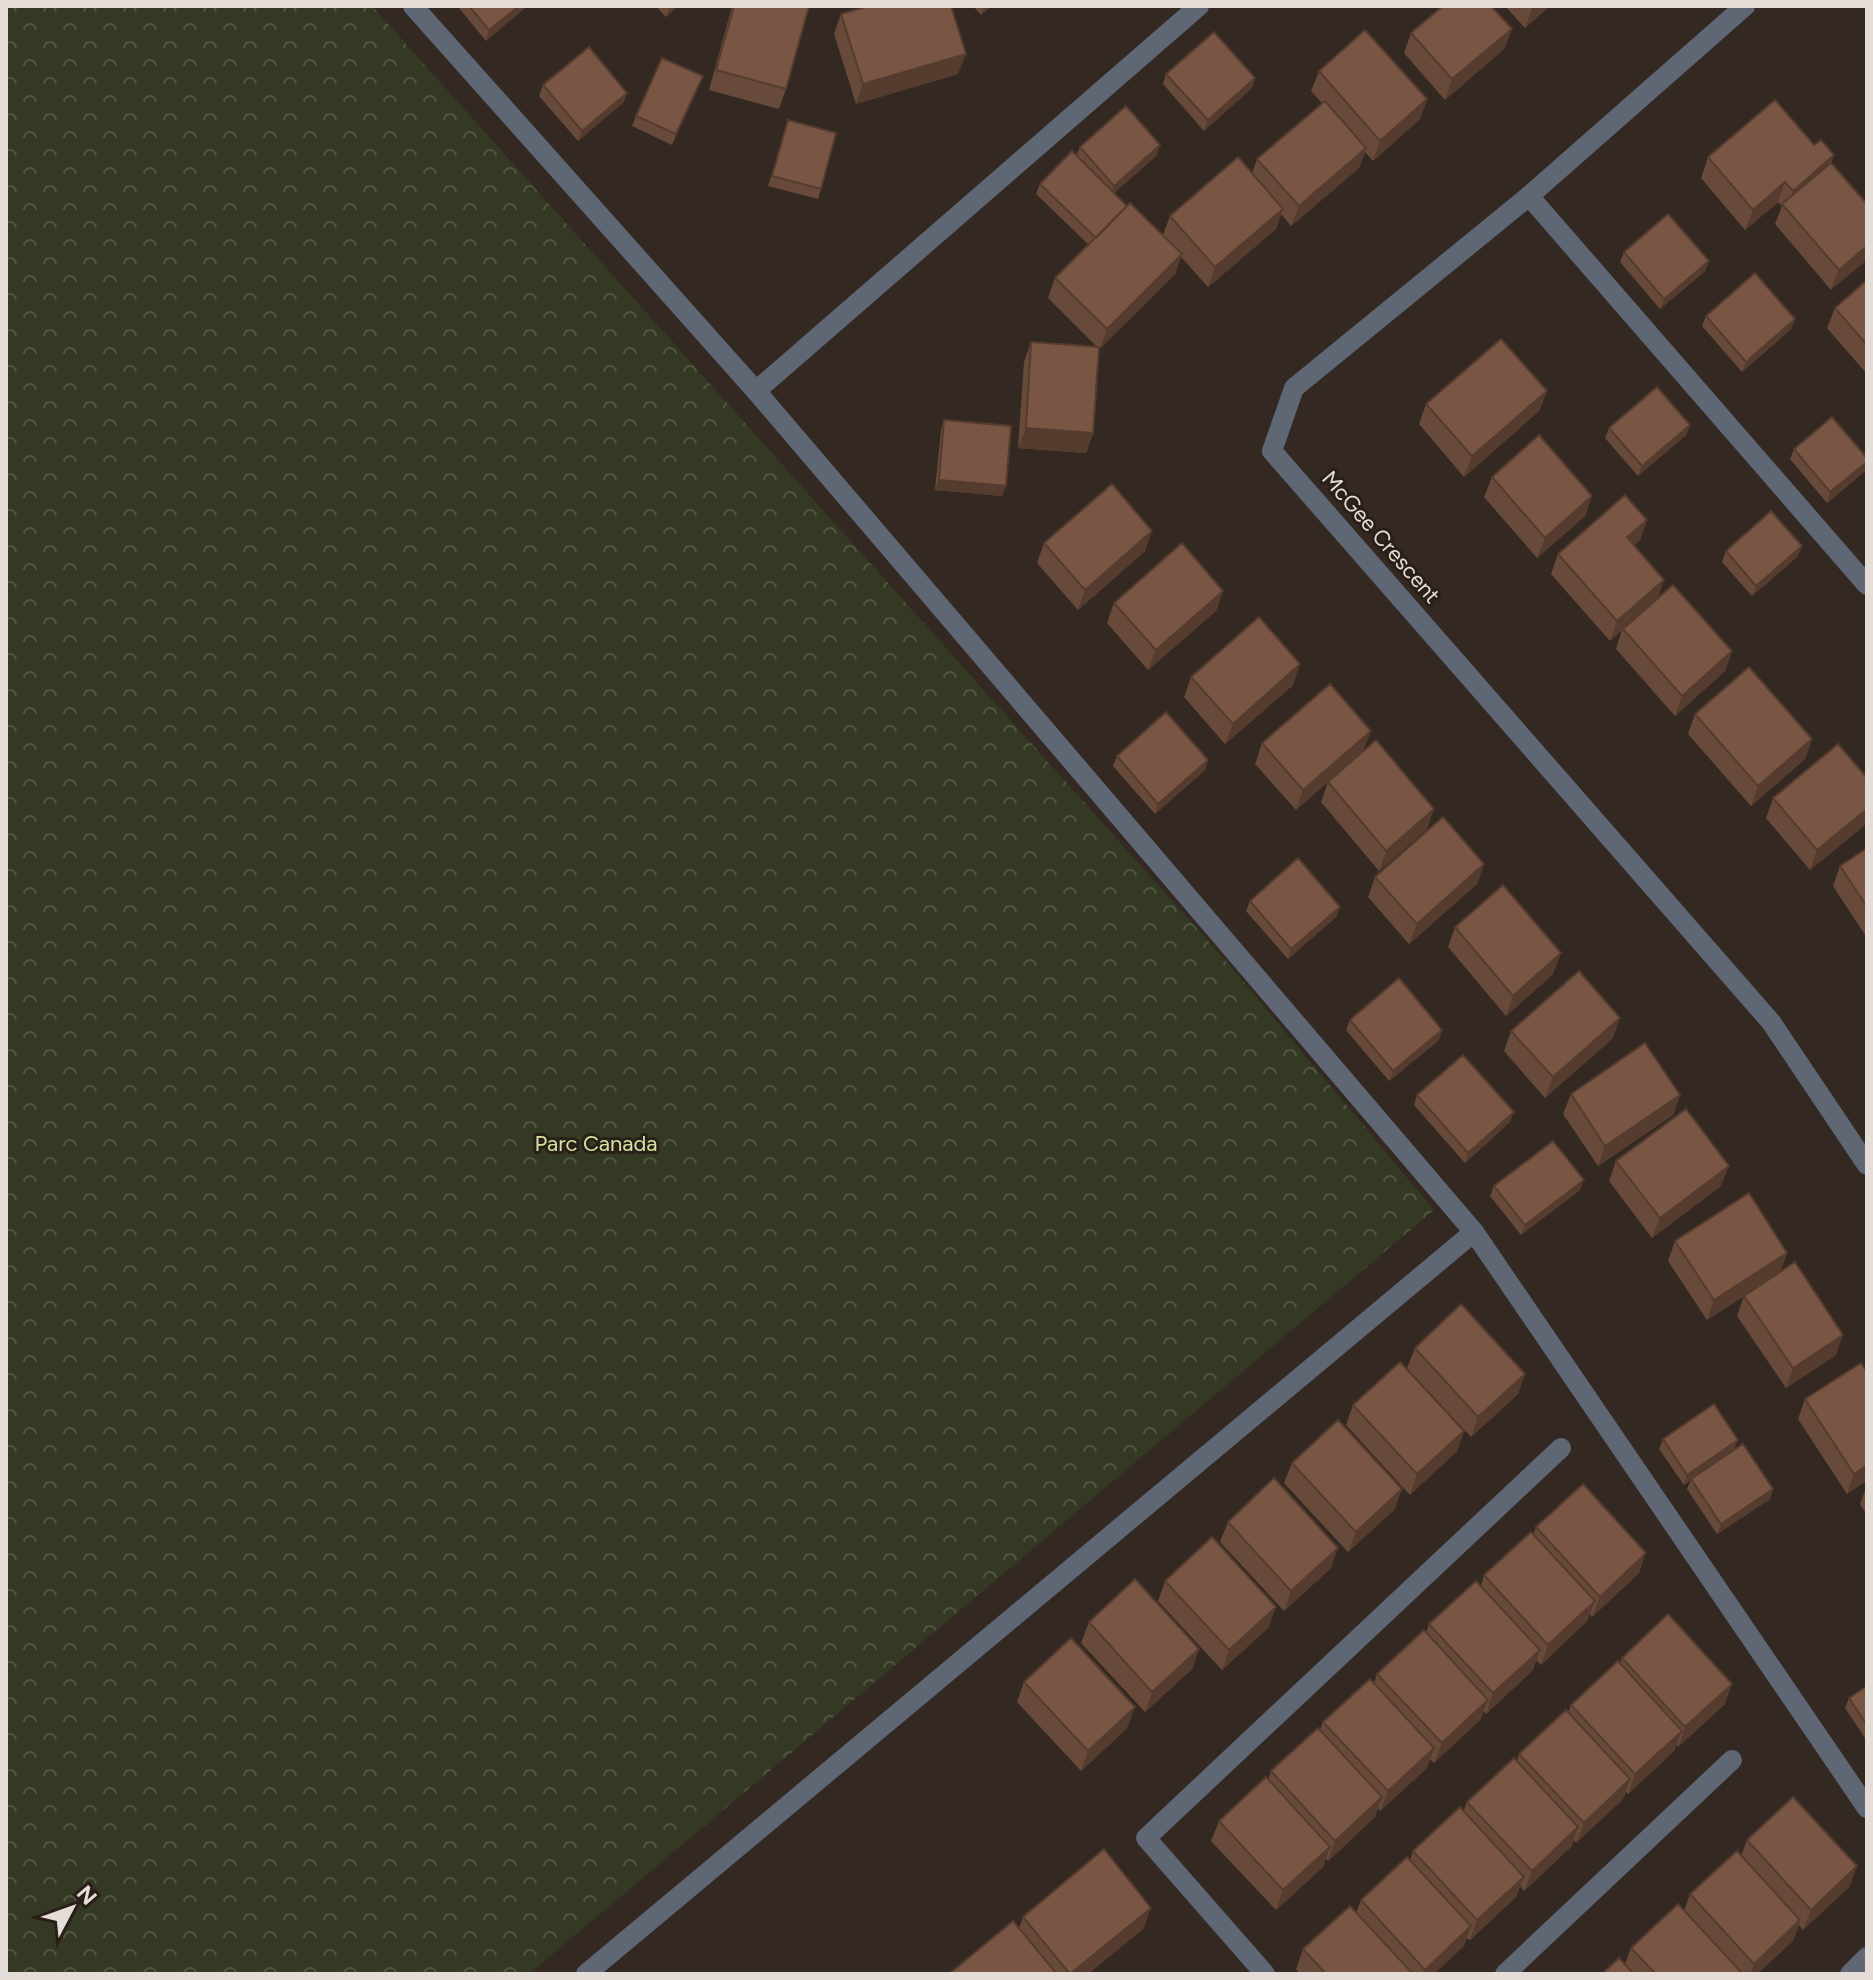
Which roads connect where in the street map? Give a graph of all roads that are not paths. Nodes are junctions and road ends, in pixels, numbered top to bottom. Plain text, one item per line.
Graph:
1 (413, 6) edge
2 (1199, 6) edge
3 (1745, 6) edge
4 (1529, 196) junction
5 (756, 391) junction
6 (1867, 585) edge
7 (1867, 1165) edge
8 (1474, 1232) junction
9 (1561, 1448) dead end
10 (1732, 1760) dead end
11 (1867, 1808) edge
12 (1867, 1957) edge
13 (586, 1974) edge
14 (1265, 1974) edge
15 (1505, 1974) edge
16 (1850, 1974) edge

1 - 5 street
2 - 5 street
3 - 4 street, McGee Crescent
4 - 6 street
4 - 7 street, McGee Crescent
5 - 8 street
8 - 11 street
8 - 13 street
9 - 14 street
10 - 15 street
12 - 16 street

